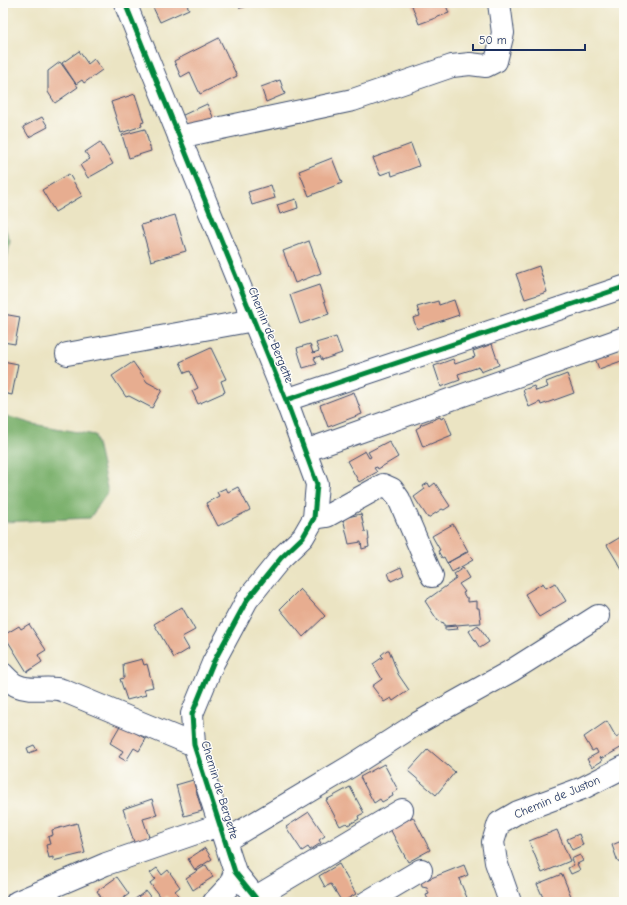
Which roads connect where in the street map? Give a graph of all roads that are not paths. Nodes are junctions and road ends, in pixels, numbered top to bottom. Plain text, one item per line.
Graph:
1 (125, 3) edge
2 (498, 3) edge
3 (179, 137) junction
4 (624, 287) edge
5 (526, 307) dead end
6 (254, 320) junction
7 (624, 338) edge
8 (67, 354) dead end
9 (284, 394) junction
10 (305, 451) junction
11 (314, 518) junction
12 (432, 576) dead end
13 (598, 616) dead end
14 (3, 674) edge
15 (194, 745) junction
16 (624, 767) edge
17 (402, 810) dead end
18 (222, 833) junction
19 (421, 870) dead end
20 (235, 872) junction
21 (258, 900) edge
22 (17, 902) edge
23 (214, 902) edge
24 (367, 902) edge
25 (510, 902) edge

1 - 3 street, Chemin de Bergette
2 - 3 street
3 - 6 street, Chemin de Bergette
4 - 9 street
5 - 9 street
6 - 8 street
6 - 9 street, Chemin de Bergette
7 - 10 street
9 - 10 street, Chemin de Bergette
10 - 11 street, Chemin de Bergette
11 - 12 street
11 - 15 street, Chemin de Bergette
13 - 18 street
14 - 15 street
15 - 18 street, Chemin de Bergette
16 - 25 street, Chemin de Juston
17 - 21 street
18 - 20 street, Chemin de Bergette
18 - 22 street
19 - 24 street
20 - 21 street, Chemin de Bergette
20 - 23 street

